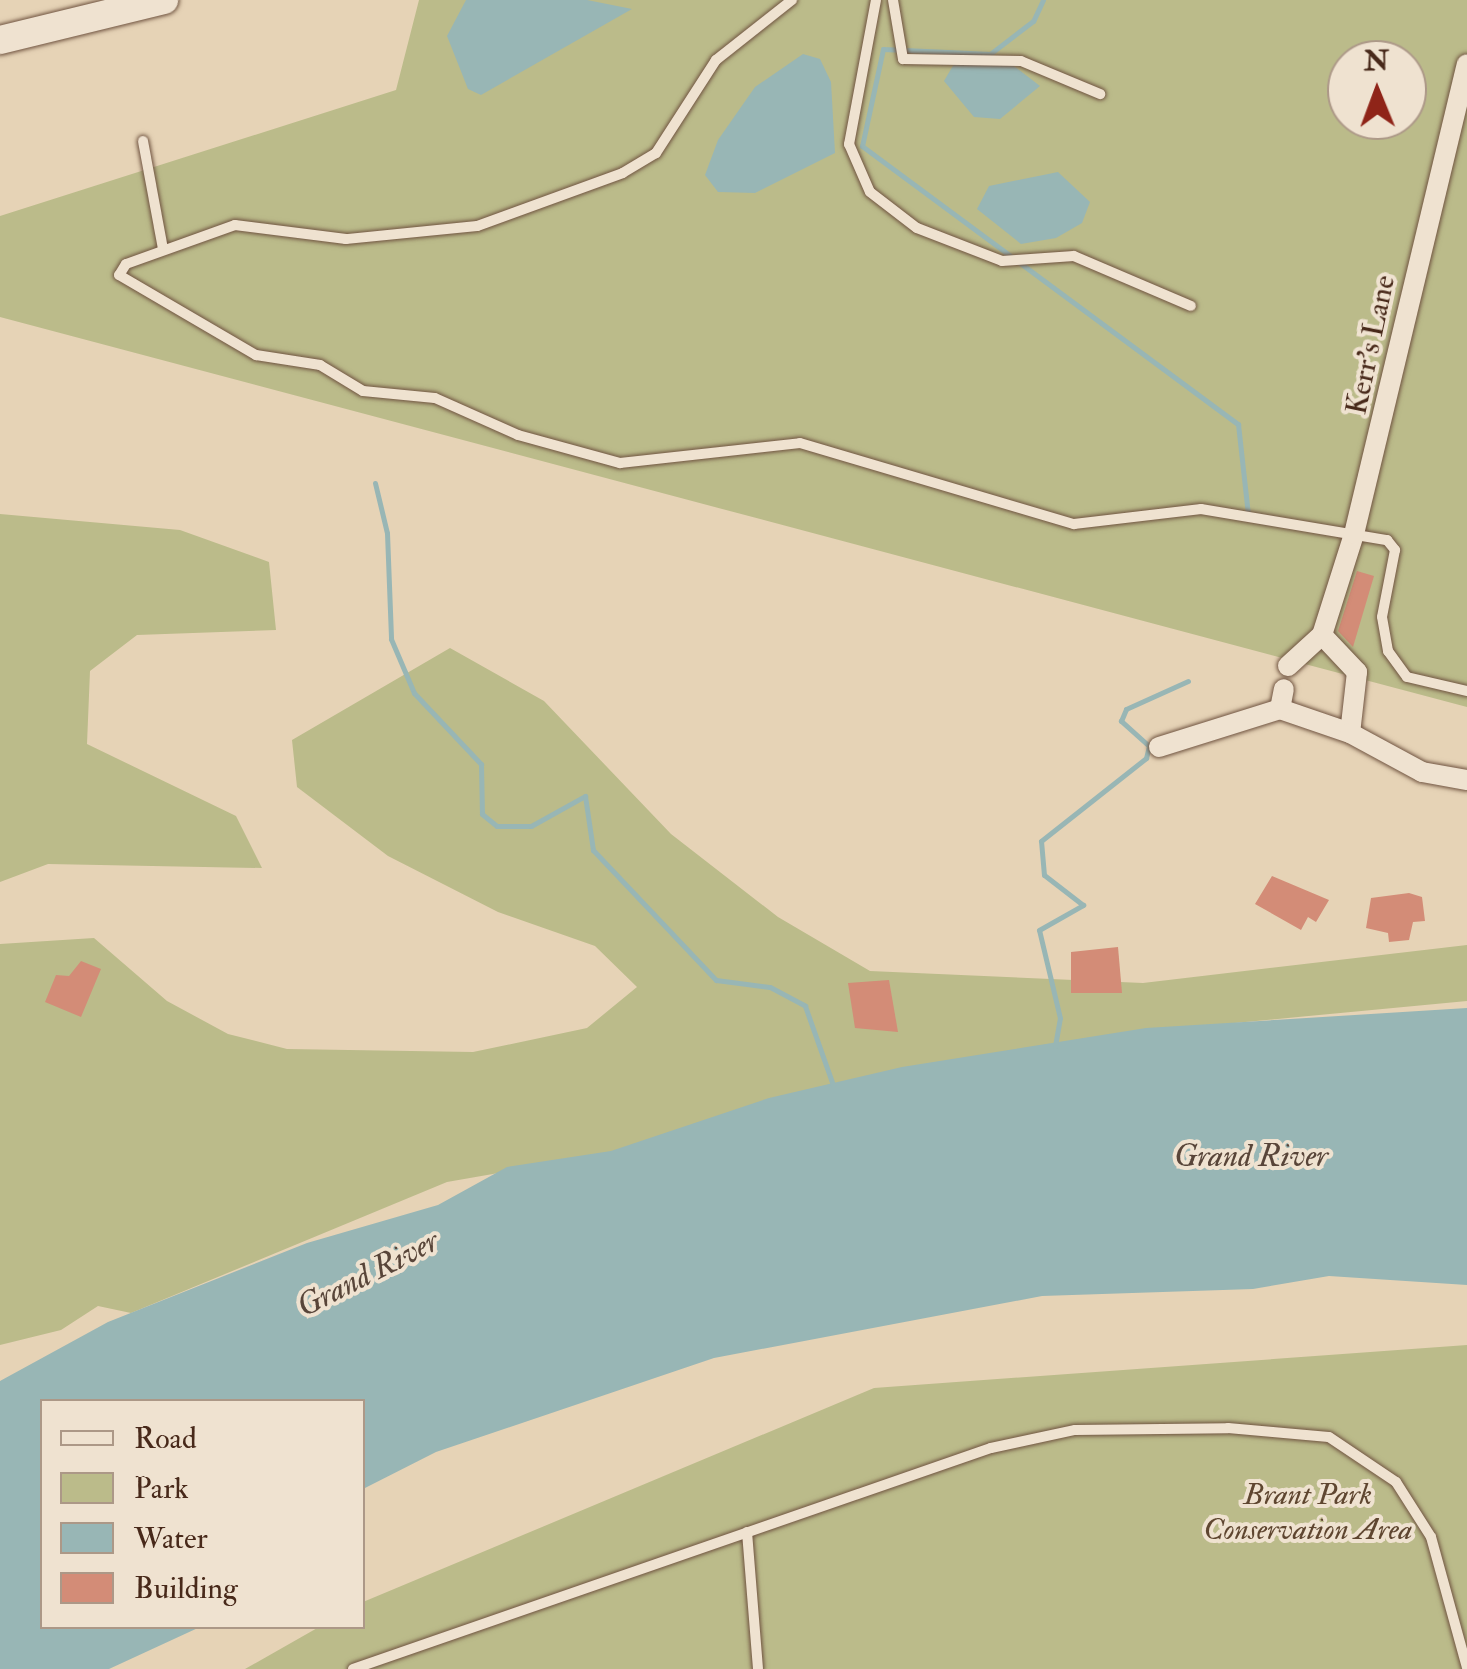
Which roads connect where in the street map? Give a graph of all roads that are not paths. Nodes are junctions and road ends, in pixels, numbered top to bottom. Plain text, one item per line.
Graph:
1 (164, 0) edge
2 (792, 0) edge
3 (876, 0) edge
4 (893, 0) edge
5 (0, 40) edge
6 (1467, 64) edge
7 (1100, 94) dead end
8 (143, 141) dead end
9 (163, 250) junction
10 (1191, 306) dead end
11 (1354, 534) junction
12 (1322, 634) junction
13 (1288, 666) dead end
14 (1467, 691) edge
15 (1350, 733) junction
16 (1159, 747) dead end
17 (1467, 780) edge
18 (747, 1532) junction
19 (1467, 1668) edge
20 (354, 1669) edge
21 (758, 1669) edge

1 - 5 main road
2 - 9 lane
3 - 10 lane
4 - 7 lane
6 - 11 street, Kerr's Lane
8 - 9 lane
9 - 11 lane
11 - 12 street, Kerr's Lane
11 - 14 lane
12 - 13 street, Kerr's Lane
12 - 15 street
15 - 16 street
15 - 17 street
18 - 19 lane
18 - 20 lane
18 - 21 lane

